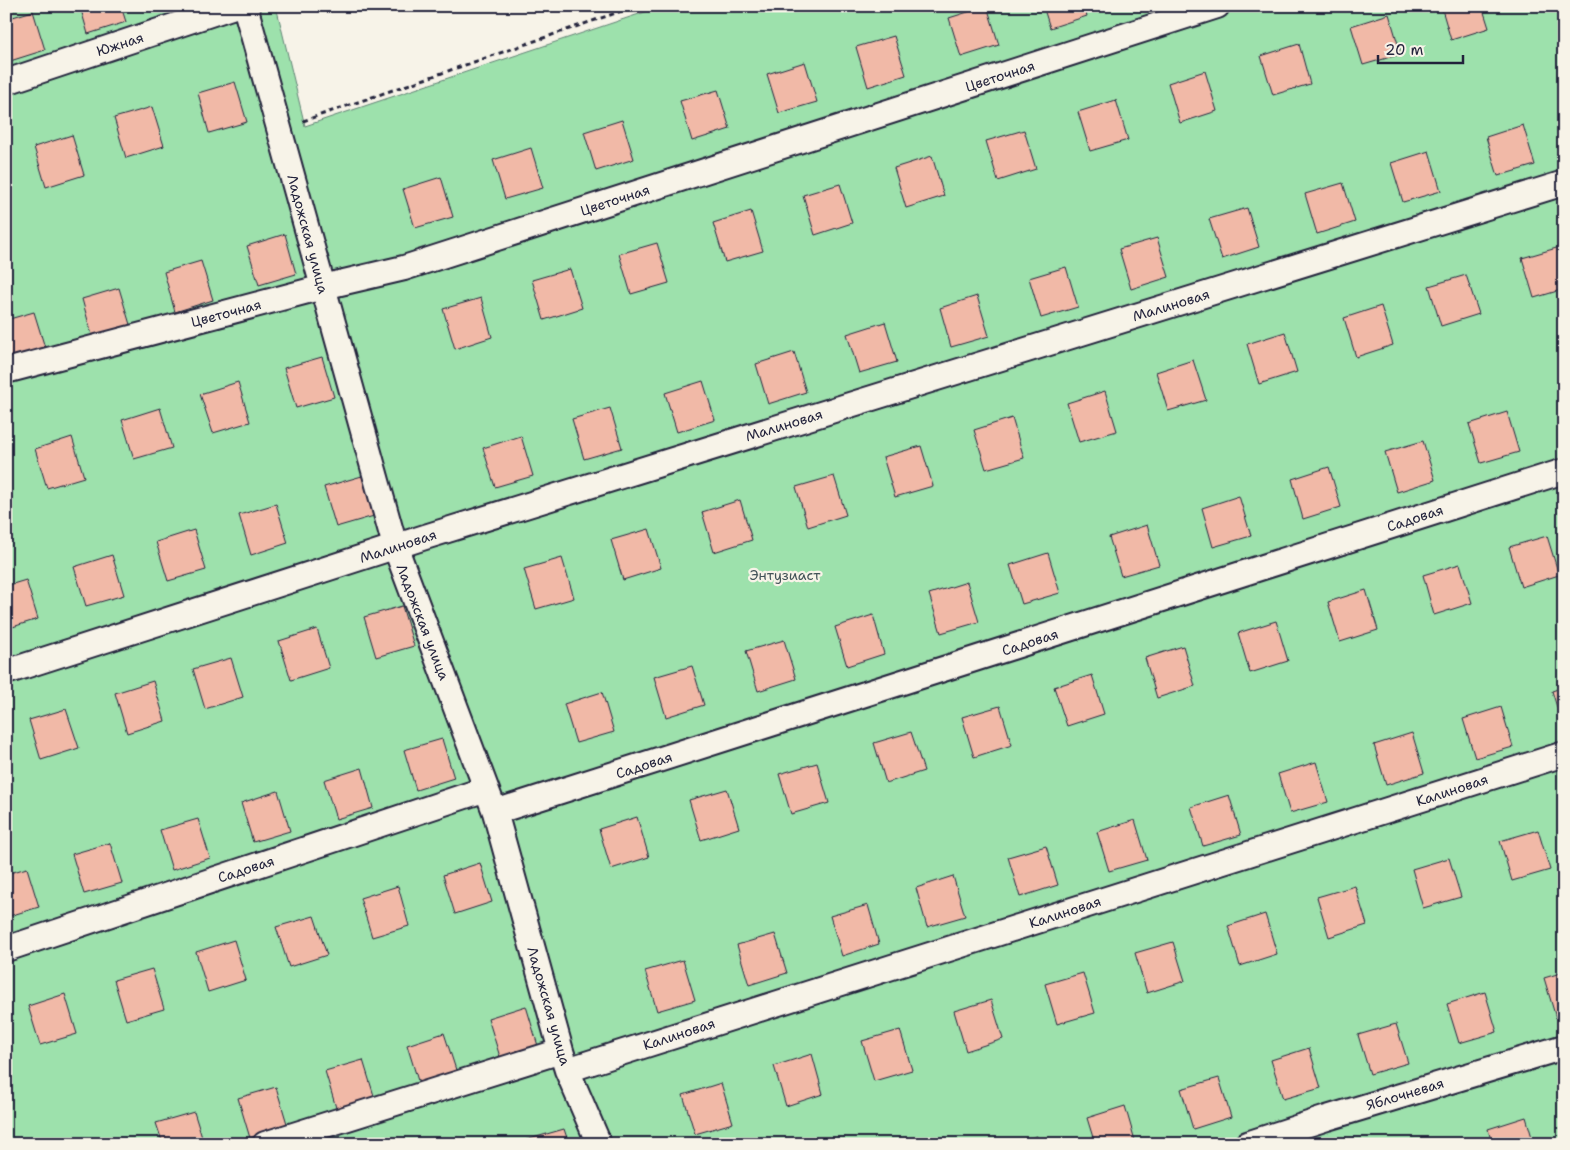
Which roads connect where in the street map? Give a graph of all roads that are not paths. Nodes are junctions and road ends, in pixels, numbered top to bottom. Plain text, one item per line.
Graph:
1 (234, 6) edge
2 (245, 6) edge
3 (1217, 6) edge
4 (6, 82) edge
5 (1564, 183) edge
6 (323, 288) junction
7 (6, 372) edge
8 (1564, 471) edge
9 (395, 546) junction
10 (6, 672) edge
11 (1564, 754) edge
12 (486, 789) junction
13 (495, 812) junction
14 (6, 949) edge
15 (1564, 1047) edge
16 (564, 1061) junction
17 (265, 1144) edge
18 (599, 1144) edge
19 (1247, 1144) edge

1 - 4 street, Южная
2 - 6 street, Ладожская улица
3 - 6 street, Цветочная
5 - 9 street, Малиновая
6 - 7 street, Цветочная
6 - 9 street, Ладожская улица
8 - 13 street, Садовая
9 - 10 street, Малиновая
9 - 12 street, Ладожская улица
11 - 16 street, Калиновая
12 - 13 street, Ладожская улица
12 - 14 street, Садовая
13 - 16 street, Ладожская улица
15 - 19 street, Яблочневая
16 - 17 street, Калиновая
16 - 18 street, Ладожская улица

